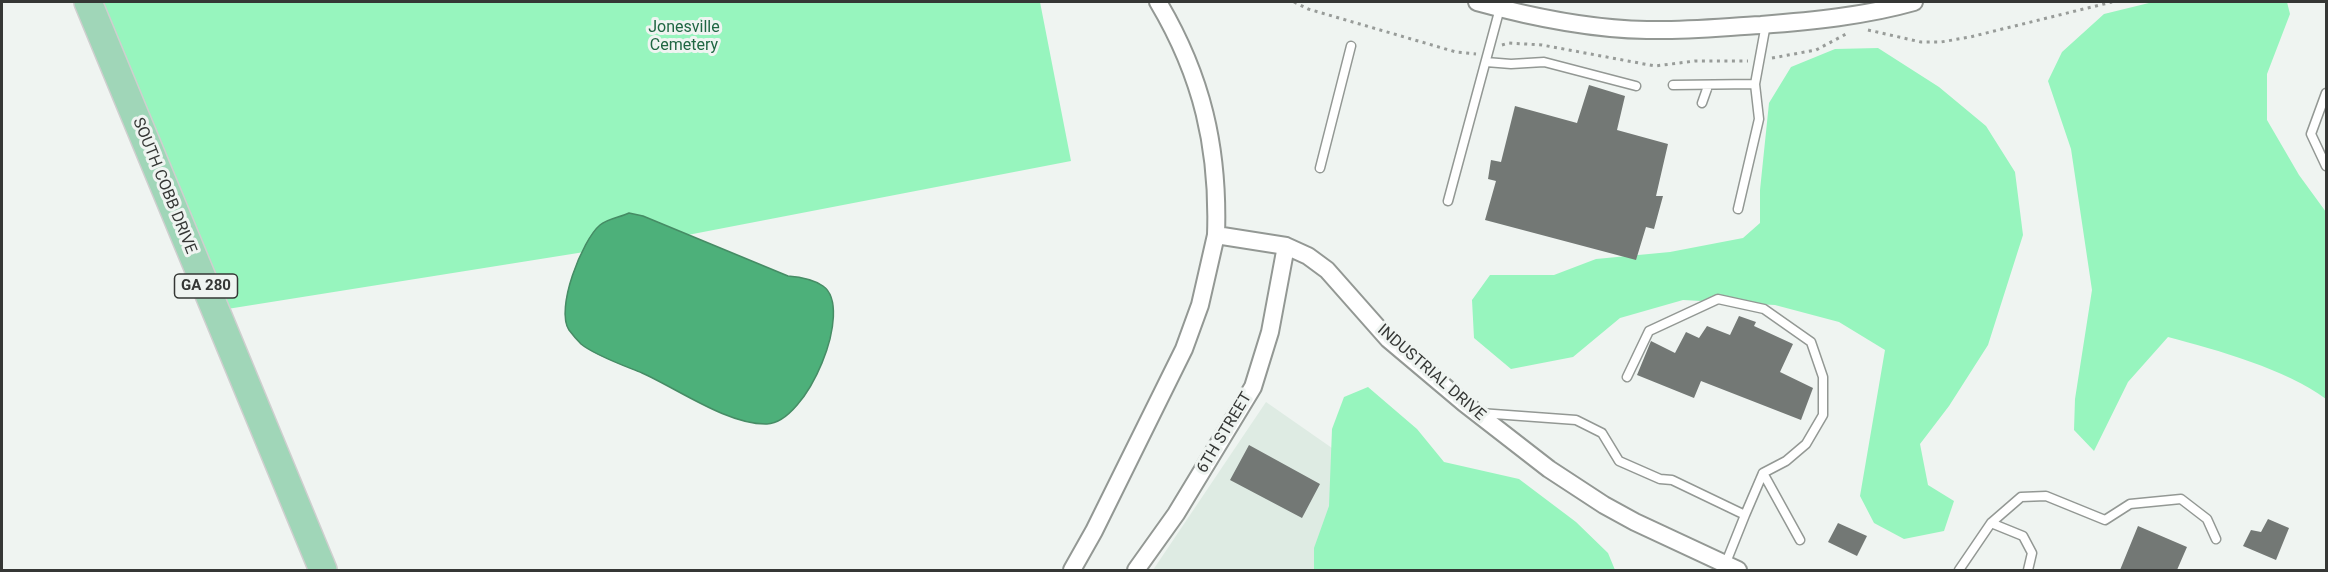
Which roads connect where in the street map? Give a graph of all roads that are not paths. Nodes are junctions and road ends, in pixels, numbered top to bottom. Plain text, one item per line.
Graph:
1 (88, 2) edge
2 (1158, 2) edge
3 (1174, 2) edge
4 (1477, 2) edge
5 (1914, 2) edge
6 (1500, 8) junction
7 (1766, 24) junction
8 (1173, 28) junction
9 (1351, 46) dead end
10 (1486, 62) junction
11 (1755, 84) junction
12 (1673, 85) dead end
13 (1636, 86) dead end
14 (1708, 86) junction
15 (2326, 93) edge
16 (1702, 103) dead end
17 (2326, 166) edge
18 (1320, 168) dead end
19 (1448, 201) dead end
20 (1738, 209) dead end
21 (1216, 235) junction
22 (1286, 246) junction
23 (1627, 377) dead end
24 (1476, 412) junction
25 (1763, 473) junction
26 (1745, 515) junction
27 (1991, 523) junction
28 (2216, 539) dead end
29 (1800, 540) dead end
30 (1072, 567) edge
31 (1732, 568) edge
32 (323, 570) edge
33 (1136, 570) edge
34 (1959, 570) edge
35 (2028, 570) edge

1 - 32 main road, SOUTH COBB DRIVE / GA 280
2 - 8 street
3 - 8 street
4 - 6 street
5 - 7 street
6 - 7 street
6 - 10 lane
7 - 11 lane
8 - 21 street
9 - 18 lane
10 - 13 lane
10 - 19 lane
11 - 14 lane
11 - 20 lane
12 - 14 lane
14 - 16 lane
15 - 17 lane
21 - 22 street, INDUSTRIAL DRIVE
21 - 30 street
22 - 24 street, INDUSTRIAL DRIVE
22 - 33 street, 6TH STREET
23 - 25 lane
24 - 26 lane
24 - 31 street, INDUSTRIAL DRIVE
25 - 26 lane
25 - 29 lane
26 - 31 lane
27 - 28 lane
27 - 34 lane
27 - 35 lane

